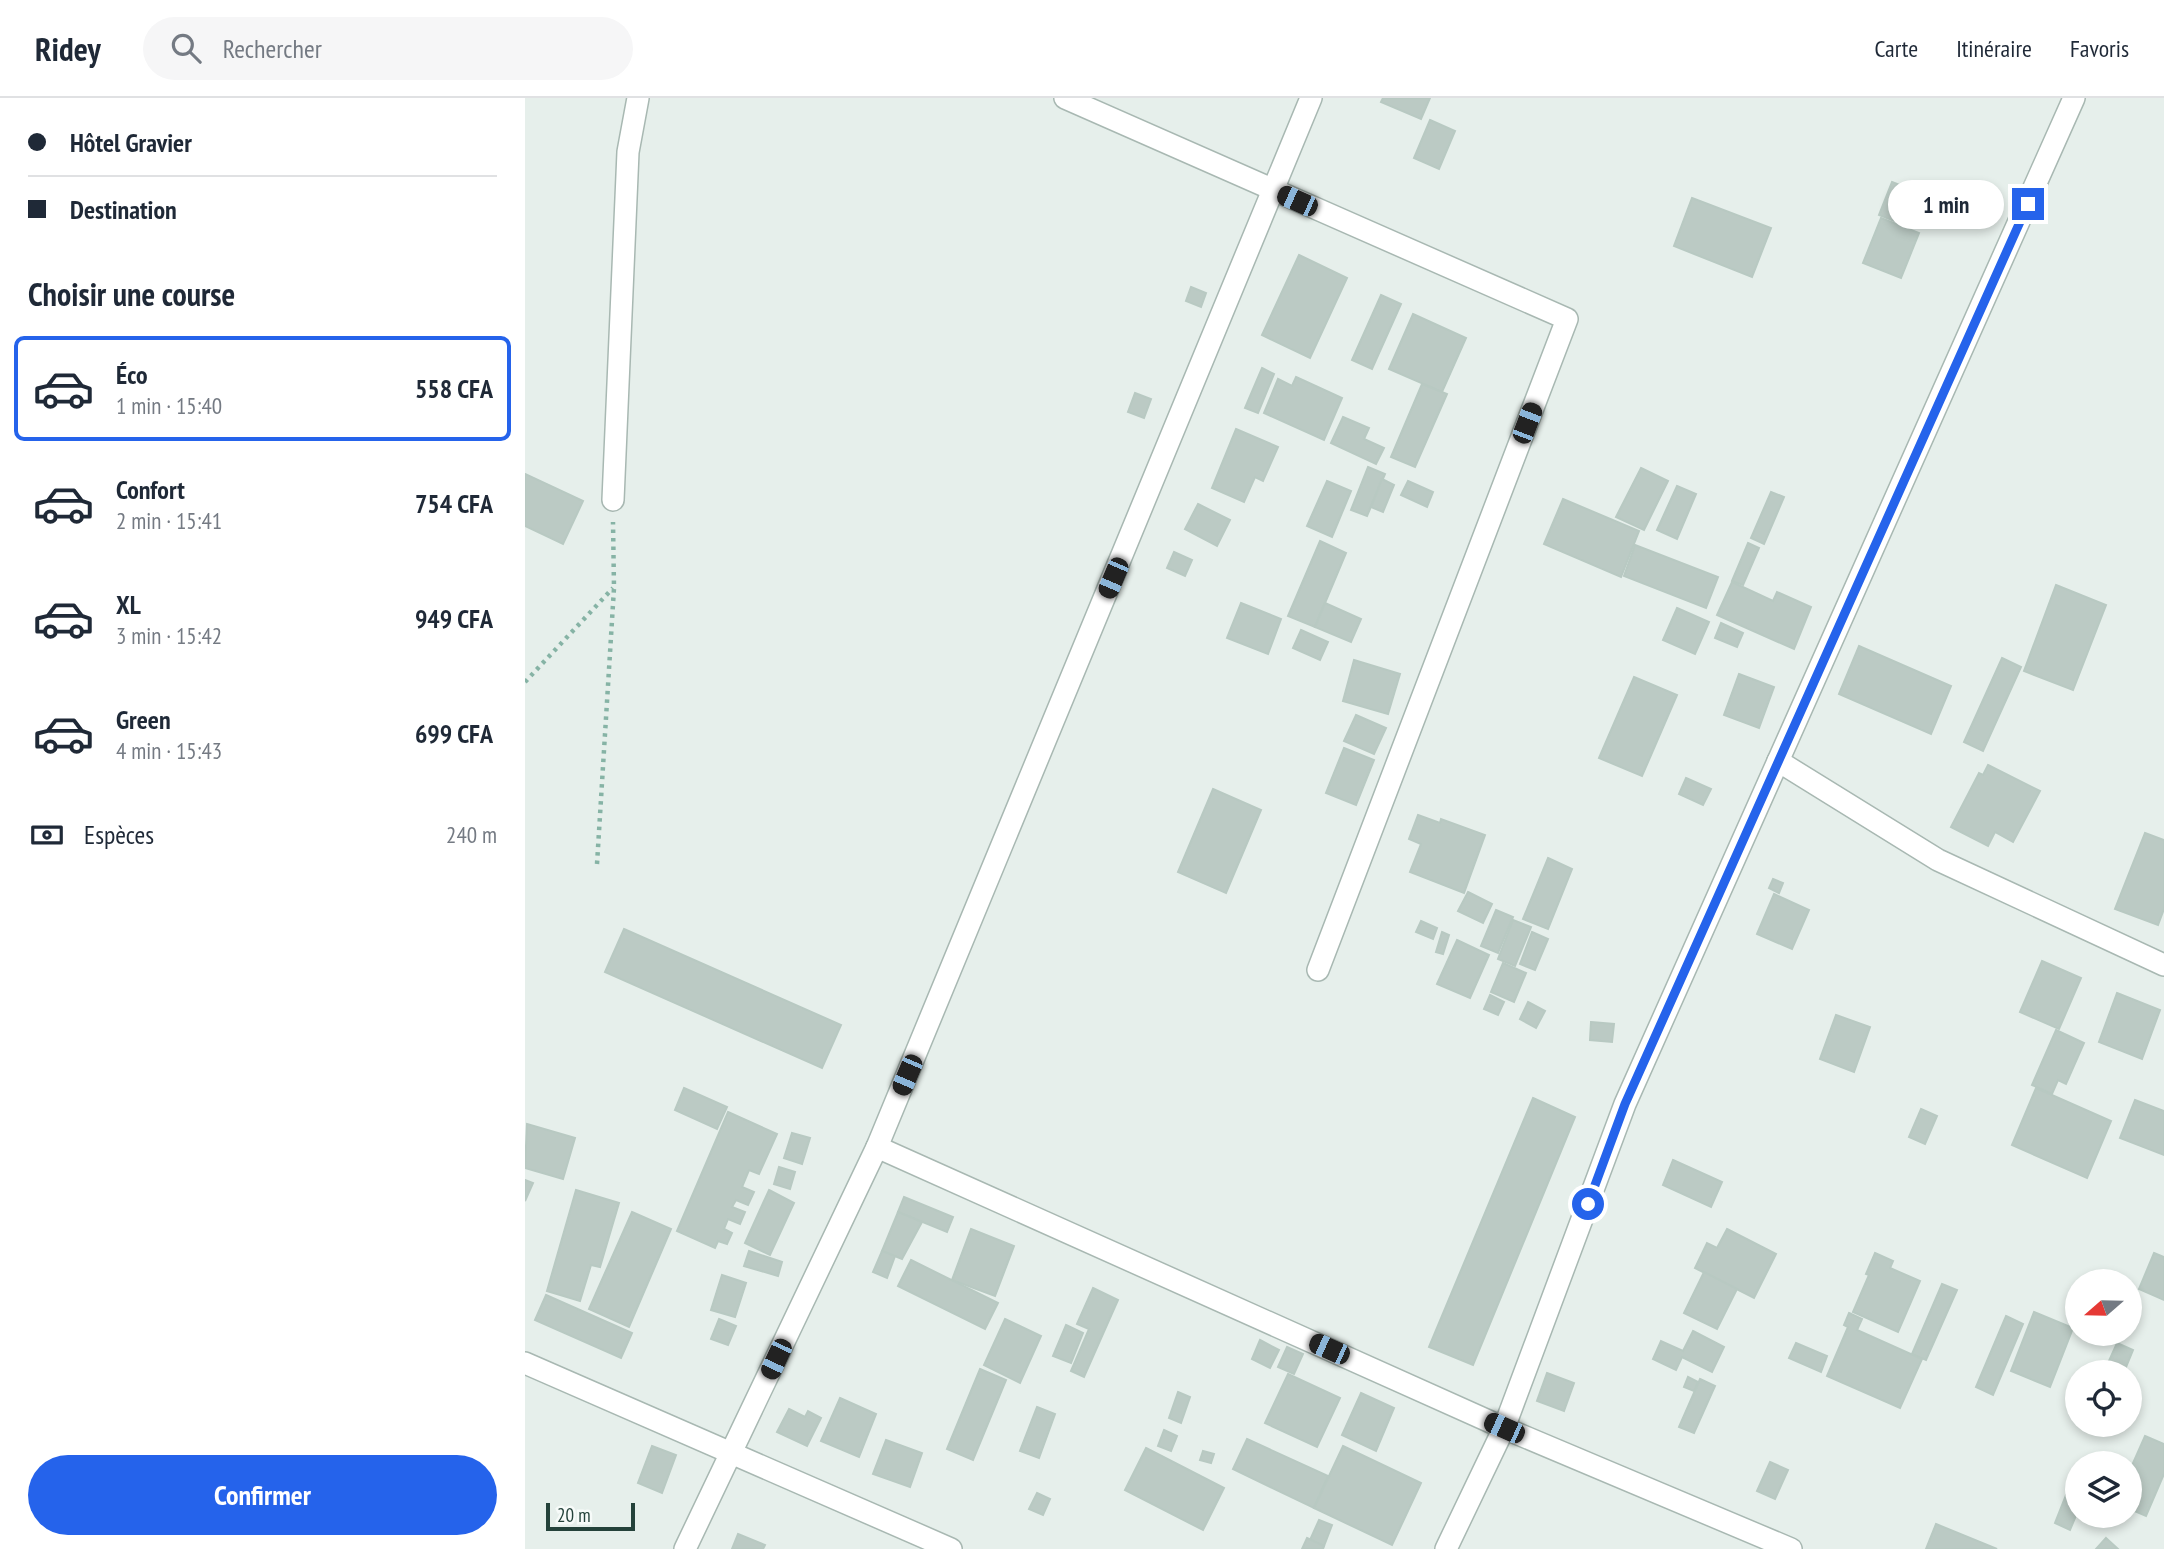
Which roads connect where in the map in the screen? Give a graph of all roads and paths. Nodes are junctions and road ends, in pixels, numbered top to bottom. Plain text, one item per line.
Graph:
1 (638, 98) edge
2 (1065, 98) edge
3 (1311, 98) edge
4 (2074, 98) edge
5 (1273, 191) junction
6 (613, 500) joint
7 (614, 588) junction
8 (525, 682) edge
9 (1779, 761) junction
10 (597, 864) dead end
11 (2164, 965) edge
12 (1318, 970) dead end
13 (877, 1147) junction
14 (525, 1363) edge
15 (1504, 1428) junction
16 (731, 1453) junction
17 (685, 1549) edge
18 (951, 1549) edge
19 (1446, 1549) edge
20 (1791, 1549) edge

1 - 6 street
2 - 5 street
3 - 5 street
4 - 9 street
5 - 12 street
5 - 13 street
6 - 7 path
7 - 8 path
7 - 10 path
9 - 11 street
9 - 15 street
13 - 15 street
13 - 16 street
14 - 16 street
15 - 19 street
15 - 20 street
16 - 17 street
16 - 18 street

